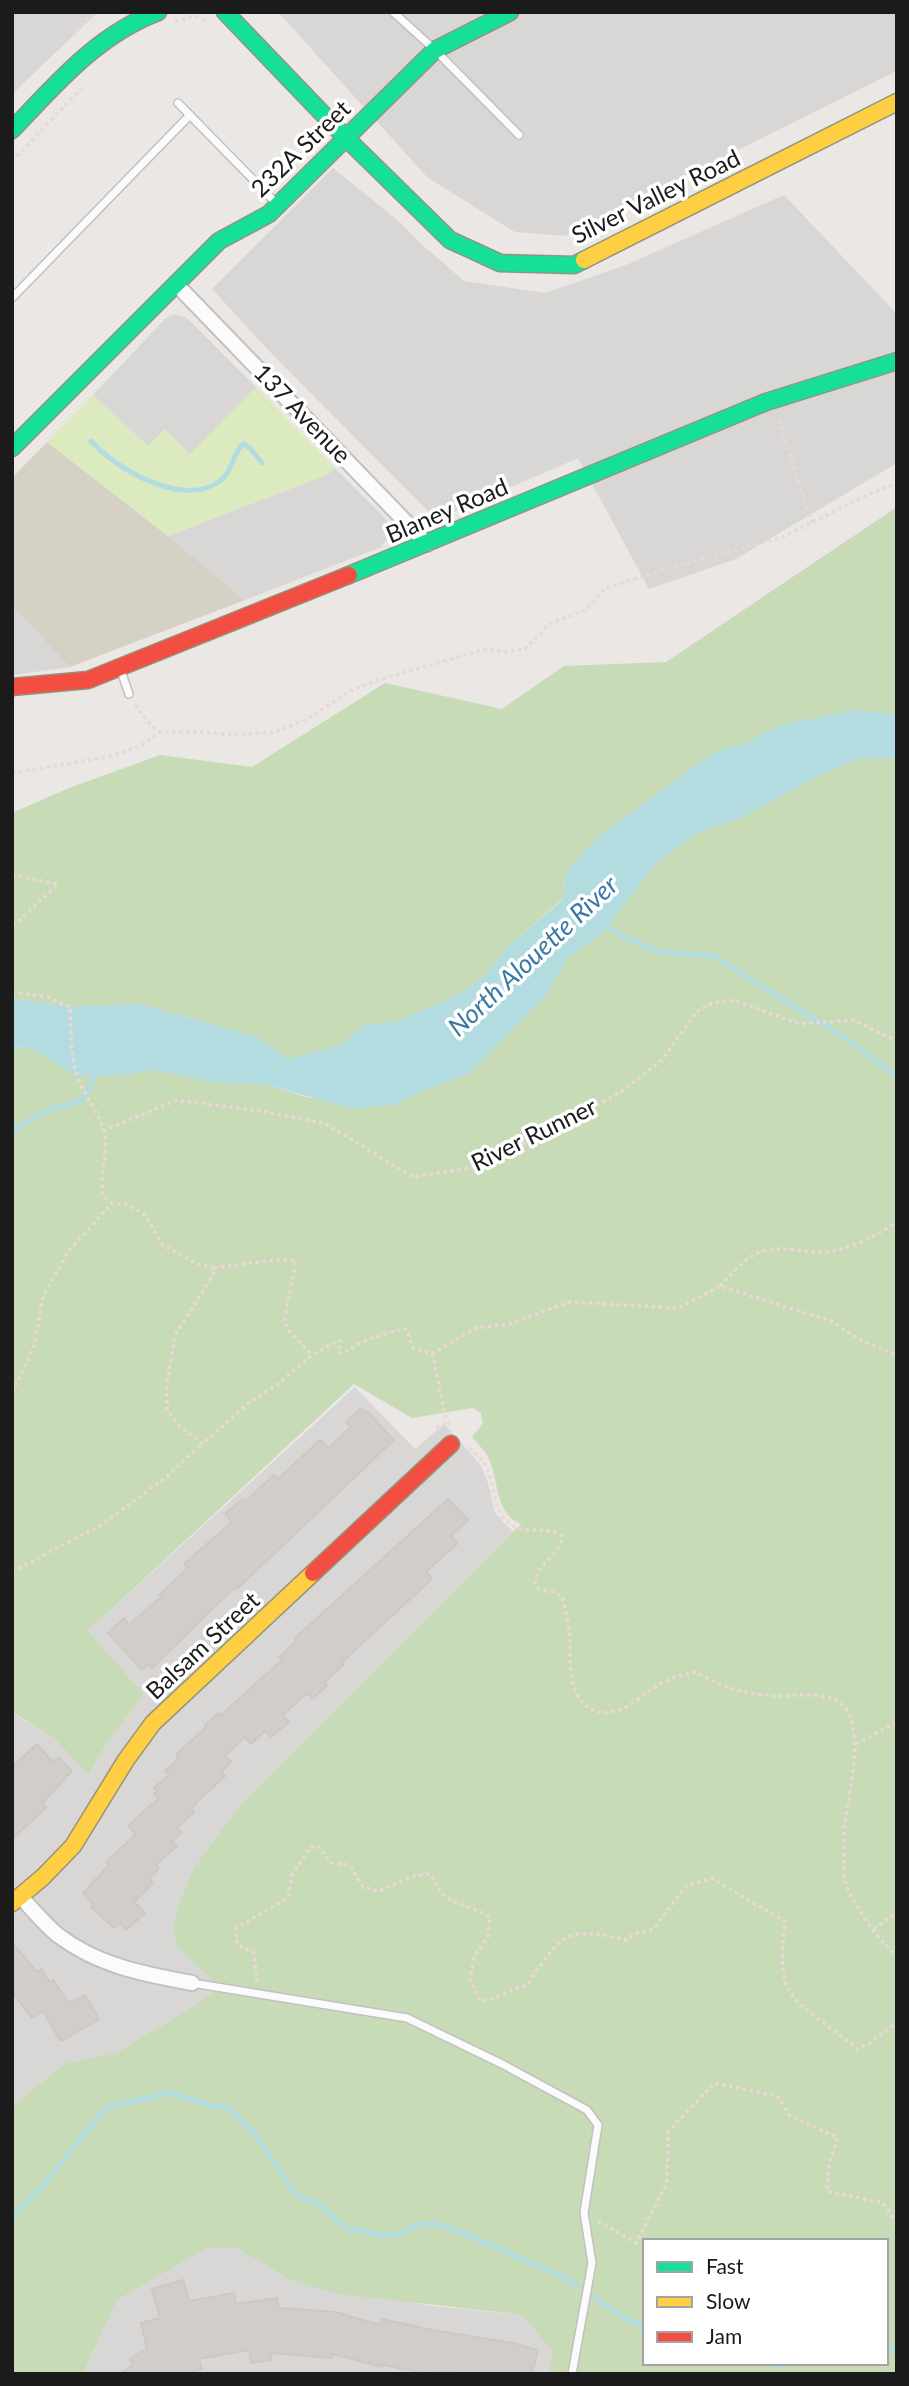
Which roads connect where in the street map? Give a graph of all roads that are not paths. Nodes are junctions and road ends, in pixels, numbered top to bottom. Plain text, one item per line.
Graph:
1 (225, 12) edge
2 (393, 12) edge
3 (510, 12) edge
4 (163, 18) edge
5 (435, 50) junction
6 (897, 102) edge
7 (178, 103) dead end
8 (190, 115) junction
9 (12, 130) edge
10 (519, 135) dead end
11 (346, 138) junction
12 (278, 205) junction
13 (176, 284) junction
14 (12, 298) edge
15 (897, 361) edge
16 (12, 448) edge
17 (427, 544) junction
18 (120, 668) junction
19 (12, 687) edge
20 (129, 694) road end
21 (457, 1439) road end
22 (17, 1900) edge
23 (192, 1983) joint
24 (572, 2374) edge

1 - 11 street, Silver Valley Road
2 - 5 lane
3 - 5 street, 232A Street
4 - 9 street
5 - 10 lane
5 - 11 street, 232A Street
6 - 11 street, Silver Valley Road
7 - 8 lane
8 - 12 lane
8 - 14 lane
11 - 12 street, 232A Street
12 - 13 street, 232A Street
13 - 16 street, 232A Street
13 - 17 street, 137 Avenue
15 - 17 street, Blaney Road
17 - 18 street, Blaney Road
18 - 19 street, Blaney Road
18 - 20 lane
21 - 22 street, Balsam Street
22 - 23 street
23 - 24 lane

